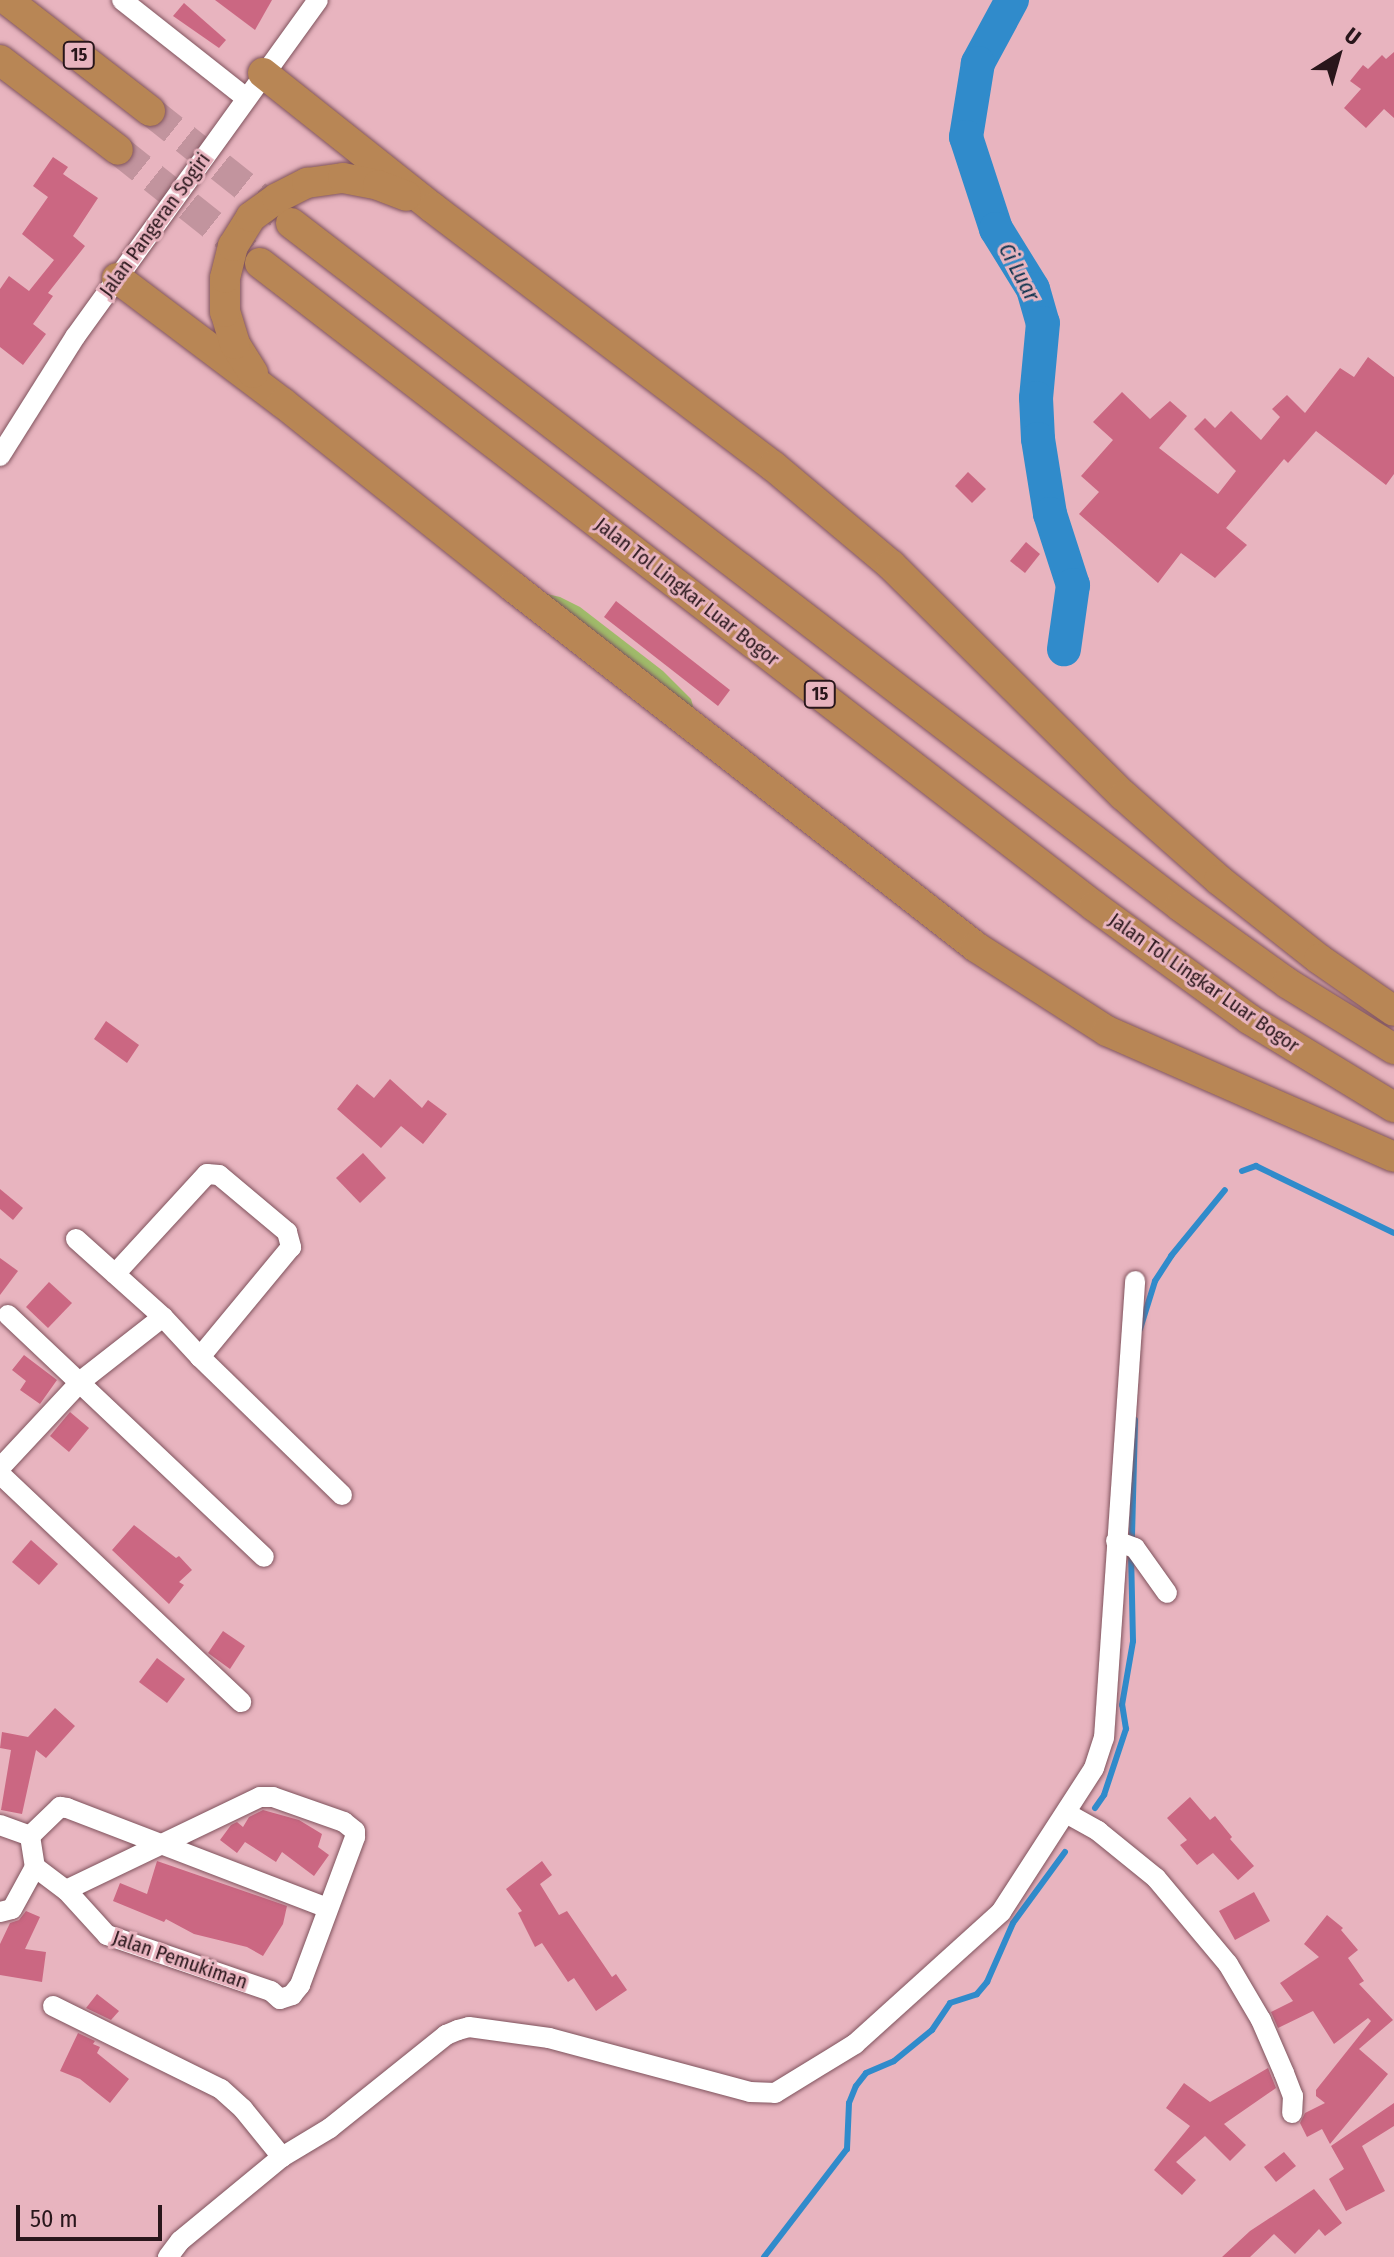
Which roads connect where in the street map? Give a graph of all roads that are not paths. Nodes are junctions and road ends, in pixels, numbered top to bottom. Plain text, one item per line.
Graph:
1 (7, 0) edge
2 (122, 0) edge
3 (318, 0) edge
4 (0, 60) edge
5 (255, 86) junction
6 (150, 111) tunnel mouth
7 (118, 150) tunnel mouth
8 (433, 208) junction
9 (291, 223) tunnel mouth
10 (260, 263) tunnel mouth
11 (117, 278) junction
12 (283, 403) junction
13 (0, 456) edge
14 (1394, 1011) edge
15 (1394, 1049) edge
16 (1394, 1107) edge
17 (1394, 1157) edge
18 (76, 1239) dead end
19 (115, 1274) junction
20 (1135, 1281) dead end
21 (8, 1315) dead end
22 (163, 1317) junction
23 (200, 1357) junction
24 (81, 1381) junction
25 (0, 1468) edge
26 (0, 1474) edge
27 (342, 1495) dead end
28 (1116, 1541) junction
29 (264, 1557) dead end
30 (1167, 1593) dead end
31 (241, 1702) dead end
32 (1066, 1813) junction
33 (0, 1825) edge
34 (30, 1836) junction
35 (160, 1847) junction
36 (66, 1890) junction
37 (20, 1892) edge
38 (327, 1908) junction
39 (53, 2006) dead end
40 (1292, 2113) dead end
41 (282, 2157) junction
42 (168, 2257) edge

1 - 6 highway, 15
2 - 5 street
3 - 5 street, Jalan Pangeran Sogiri
4 - 7 highway, 15
5 - 8 highway
5 - 11 street, Jalan Pangeran Sogiri
8 - 12 highway
8 - 14 highway
9 - 15 highway, 15
10 - 16 highway, Jalan Tol Lingkar Luar Bogor / 15
11 - 12 highway
11 - 13 street, Jalan Pangeran Sogiri
12 - 17 highway
18 - 19 street
19 - 22 street
19 - 23 street
20 - 28 street
21 - 24 street
22 - 23 street
22 - 24 street
23 - 27 street
24 - 25 street
24 - 29 street
26 - 31 street
28 - 30 street
28 - 32 street
32 - 40 street
32 - 41 street
33 - 34 street
34 - 35 street
34 - 37 street, Jalan Pemukiman
35 - 36 street
35 - 38 street
35 - 38 street
36 - 37 street, Jalan Pemukiman
36 - 38 street, Jalan Pemukiman
39 - 41 street
41 - 42 street

